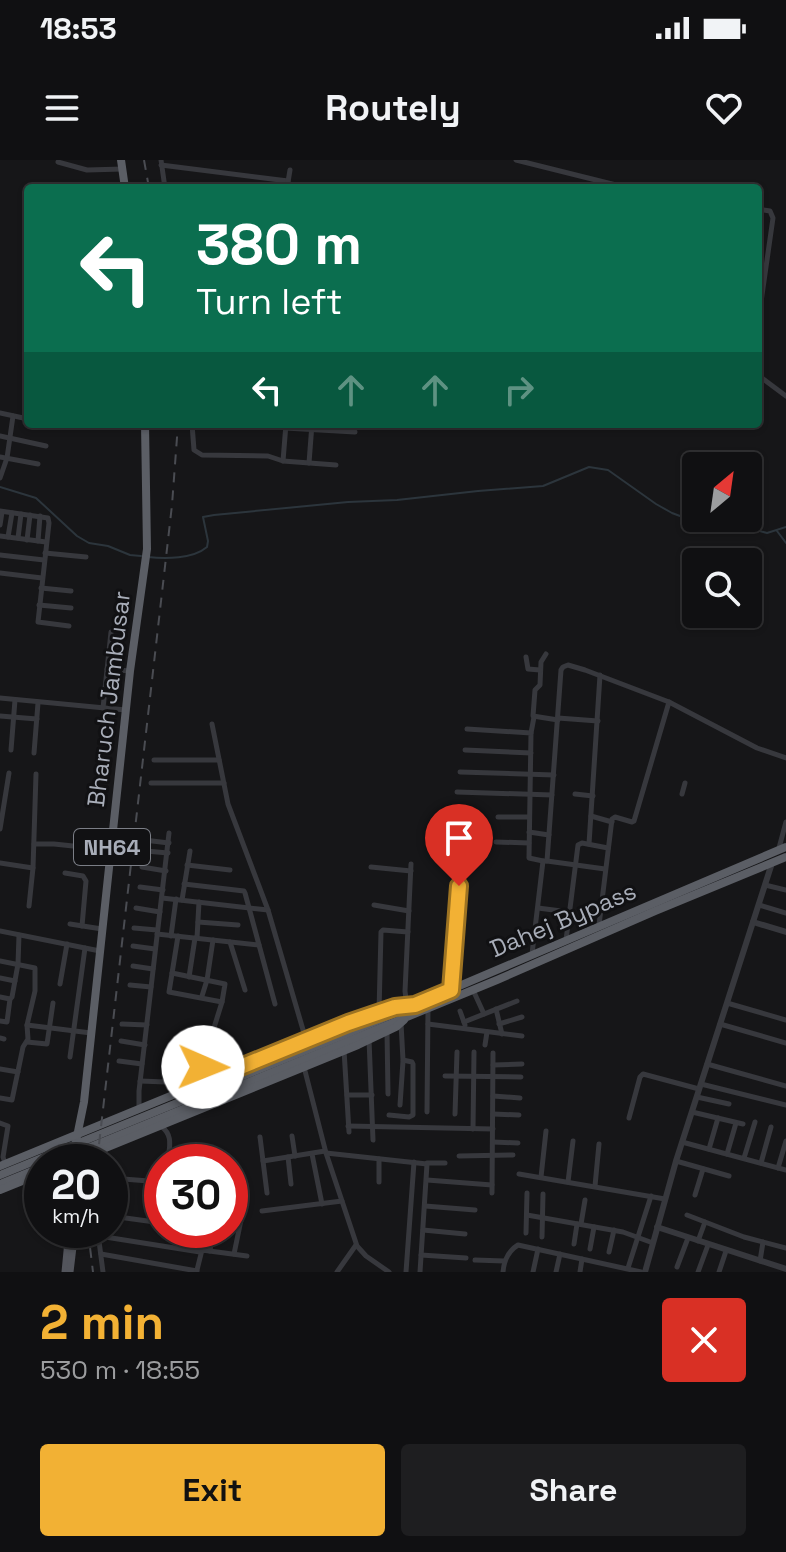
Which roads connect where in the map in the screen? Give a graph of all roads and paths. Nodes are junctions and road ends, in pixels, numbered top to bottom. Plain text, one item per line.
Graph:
1 (516, 160) edge
2 (58, 162) dead end
3 (161, 163) edge
4 (122, 164) edge
5 (290, 170) dead end
6 (124, 184) edge
7 (164, 184) edge
8 (288, 184) edge
9 (612, 184) edge
10 (762, 210) edge
11 (762, 295) edge
12 (762, 378) edge
13 (786, 396) edge
14 (0, 413) edge
15 (13, 416) junction
16 (24, 418) edge
17 (145, 428) edge
18 (192, 428) edge
19 (285, 428) edge
20 (312, 428) edge
21 (338, 428) edge
22 (355, 432) dead end
23 (0, 436) edge
24 (10, 438) junction
25 (46, 446) dead end
26 (3, 457) edge
27 (283, 461) junction
28 (309, 463) junction
29 (38, 464) dead end
30 (336, 465) dead end
31 (0, 478) edge
32 (1, 512) edge
33 (12, 513) junction
34 (21, 514) junction
35 (30, 515) junction
36 (40, 516) junction
37 (0, 525) edge
38 (0, 536) edge
39 (8, 537) junction
40 (18, 538) junction
41 (27, 540) junction
42 (38, 541) junction
43 (46, 542) junction
44 (0, 555) edge
45 (45, 556) junction
46 (86, 557) dead end
47 (0, 573) edge
48 (42, 578) junction
49 (41, 588) junction
50 (71, 591) dead end
51 (39, 605) junction
52 (71, 608) dead end
53 (69, 626) dead end
54 (111, 632) dead end
55 (546, 654) dead end
56 (526, 657) dead end
57 (107, 669) junction
58 (540, 670) junction
59 (130, 671) junction
60 (600, 675) junction
61 (0, 698) edge
62 (15, 700) junction
63 (669, 702) junction
64 (38, 703) junction
65 (103, 708) junction
66 (126, 710) junction
67 (0, 716) edge
68 (534, 717) junction
69 (14, 718) junction
70 (37, 719) junction
71 (558, 719) junction
72 (598, 721) junction
73 (212, 724) dead end
74 (467, 729) dead end
75 (531, 733) junction
76 (11, 750) dead end
77 (465, 750) dead end
78 (34, 753) dead end
79 (531, 753) junction
80 (786, 758) edge
81 (154, 760) dead end
82 (219, 760) junction
83 (460, 772) dead end
84 (9, 773) dead end
85 (36, 774) dead end
86 (530, 775) junction
87 (554, 775) junction
88 (151, 783) dead end
89 (224, 783) junction
90 (685, 783) dead end
91 (457, 792) dead end
92 (575, 794) dead end
93 (682, 794) dead end
94 (530, 795) junction
95 (552, 795) junction
96 (593, 796) junction
97 (591, 816) junction
98 (498, 817) dead end
99 (529, 817) junction
100 (612, 822) junction
101 (786, 822) edge
102 (0, 829) edge
103 (529, 832) junction
104 (169, 833) dead end
105 (549, 835) junction
106 (144, 840) dead end
107 (496, 842) dead end
108 (169, 843) junction
109 (529, 843) junction
110 (34, 844) junction
111 (589, 844) junction
112 (608, 848) junction
113 (111, 850) junction
114 (146, 851) dead end
115 (190, 851) dead end
116 (782, 852) edge
117 (168, 853) junction
118 (461, 860) dead end
119 (545, 861) junction
120 (0, 863) edge
121 (772, 863) junction
122 (411, 864) dead end
123 (574, 864) junction
124 (187, 865) junction
125 (142, 867) dead end
126 (371, 867) dead end
127 (33, 868) junction
128 (606, 869) junction
129 (230, 870) dead end
130 (166, 871) junction
131 (411, 871) junction
132 (65, 873) dead end
133 (184, 884) junction
134 (765, 885) junction
135 (140, 887) dead end
136 (163, 890) junction
137 (786, 890) edge
138 (162, 898) junction
139 (179, 900) junction
140 (199, 902) junction
141 (374, 905) dead end
142 (759, 905) junction
143 (29, 906) dead end
144 (248, 907) junction
145 (136, 908) dead end
146 (538, 908) junction
147 (268, 910) junction
148 (409, 911) junction
149 (160, 912) junction
150 (569, 912) junction
151 (786, 913) edge
152 (198, 922) junction
153 (753, 922) junction
154 (70, 924) dead end
155 (238, 925) dead end
156 (82, 926) junction
157 (134, 928) dead end
158 (102, 929) junction
159 (0, 931) edge
160 (599, 931) junction
161 (157, 932) junction
162 (408, 932) junction
163 (786, 932) edge
164 (19, 935) junction
165 (175, 936) junction
166 (196, 938) junction
167 (213, 940) junction
168 (566, 941) junction
169 (230, 942) junction
170 (67, 944) junction
171 (259, 945) junction
172 (133, 946) dead end
173 (85, 948) junction
174 (155, 949) junction
175 (100, 951) junction
176 (532, 955) junction
177 (0, 961) edge
178 (18, 964) junction
179 (133, 966) dead end
180 (153, 969) junction
181 (172, 973) junction
182 (189, 977) junction
183 (0, 978) edge
184 (207, 980) junction
185 (15, 981) junction
186 (60, 984) dead end
187 (130, 985) dead end
188 (151, 987) junction
189 (245, 990) dead end
190 (451, 990) junction
191 (473, 990) junction
192 (202, 996) dead end
193 (0, 997) edge
194 (10, 999) junction
195 (517, 1001) dead end
196 (53, 1003) dead end
197 (219, 1003) junction
198 (727, 1003) junction
199 (275, 1004) dead end
200 (415, 1008) junction
201 (496, 1009) junction
202 (460, 1011) dead end
203 (379, 1013) junction
204 (484, 1014) junction
205 (522, 1017) dead end
206 (786, 1020) edge
207 (0, 1021) edge
208 (464, 1022) junction
209 (401, 1023) junction
210 (122, 1024) dead end
211 (428, 1024) junction
212 (499, 1024) junction
213 (720, 1024) junction
214 (27, 1025) junction
215 (147, 1025) junction
216 (50, 1028) junction
217 (74, 1030) junction
218 (467, 1030) junction
219 (387, 1032) junction
220 (487, 1032) junction
221 (91, 1033) junction
222 (502, 1034) junction
223 (522, 1036) dead end
224 (369, 1039) junction
225 (306, 1040) junction
226 (121, 1041) dead end
227 (27, 1042) junction
228 (786, 1043) edge
229 (145, 1045) junction
230 (485, 1045) dead end
231 (344, 1050) junction
232 (457, 1052) dead end
233 (474, 1052) dead end
234 (493, 1053) dead end
235 (70, 1057) dead end
236 (403, 1060) junction
237 (119, 1061) dead end
238 (142, 1064) junction
239 (522, 1064) dead end
240 (707, 1064) junction
241 (493, 1065) junction
242 (304, 1067) junction
243 (0, 1069) edge
244 (18, 1072) junction
245 (257, 1074) junction
246 (221, 1075) junction
247 (445, 1076) dead end
248 (456, 1076) junction
249 (474, 1077) junction
250 (494, 1077) junction
251 (521, 1077) dead end
252 (140, 1081) junction
253 (166, 1082) dead end
254 (700, 1086) junction
255 (786, 1086) edge
256 (388, 1094) dead end
257 (347, 1095) junction
258 (372, 1095) junction
259 (493, 1096) junction
260 (697, 1097) junction
261 (0, 1098) edge
262 (520, 1098) dead end
263 (729, 1104) dead end
264 (400, 1105) dead end
265 (786, 1105) edge
266 (139, 1109) junction
267 (427, 1112) dead end
268 (692, 1112) junction
269 (455, 1114) dead end
270 (493, 1114) junction
271 (389, 1115) dead end
272 (519, 1115) dead end
273 (629, 1118) dead end
274 (718, 1118) junction
275 (755, 1122) dead end
276 (0, 1123) edge
277 (160, 1125) junction
278 (373, 1126) junction
279 (771, 1127) dead end
280 (473, 1129) junction
281 (493, 1129) junction
282 (546, 1131) dead end
283 (80, 1134) junction
284 (292, 1136) dead end
285 (260, 1137) dead end
286 (373, 1140) dead end
287 (573, 1141) dead end
288 (786, 1141) edge
289 (493, 1142) junction
290 (682, 1142) junction
291 (518, 1143) dead end
292 (78, 1144) edge
293 (96, 1144) edge
294 (113, 1144) edge
295 (169, 1144) edge
296 (599, 1144) dead end
297 (709, 1149) junction
298 (2, 1150) edge
299 (326, 1152) junction
300 (312, 1154) junction
301 (727, 1154) junction
302 (513, 1155) dead end
303 (459, 1156) dead end
304 (492, 1156) junction
305 (292, 1157) junction
306 (379, 1158) junction
307 (744, 1158) junction
308 (263, 1161) junction
309 (676, 1161) junction
310 (414, 1162) junction
311 (426, 1163) junction
312 (445, 1163) dead end
313 (761, 1163) junction
314 (3, 1165) edge
315 (778, 1168) junction
316 (703, 1169) junction
317 (786, 1170) edge
318 (24, 1174) edge
319 (519, 1174) dead end
320 (0, 1175) edge
321 (729, 1176) dead end
322 (541, 1177) junction
323 (24, 1180) edge
324 (427, 1180) junction
325 (379, 1182) dead end
326 (568, 1182) junction
327 (0, 1184) edge
328 (291, 1184) dead end
329 (492, 1185) junction
330 (595, 1186) junction
331 (0, 1190) edge
332 (267, 1193) dead end
333 (492, 1193) dead end
334 (527, 1193) dead end
335 (543, 1194) dead end
336 (695, 1195) dead end
337 (651, 1196) junction
338 (665, 1199) junction
339 (585, 1200) dead end
340 (342, 1201) junction
341 (322, 1204) junction
342 (425, 1206) junction
343 (475, 1210) dead end
344 (262, 1211) dead end
345 (527, 1215) junction
346 (687, 1215) dead end
347 (543, 1218) junction
348 (705, 1222) junction
349 (579, 1224) junction
350 (594, 1227) junction
351 (657, 1227) junction
352 (423, 1230) junction
353 (614, 1230) junction
354 (526, 1233) dead end
355 (465, 1234) dead end
356 (542, 1237) dead end
357 (638, 1237) junction
358 (128, 1238) edge
359 (688, 1238) junction
360 (698, 1241) junction
361 (763, 1242) junction
362 (653, 1243) junction
363 (357, 1244) junction
364 (574, 1244) dead end
365 (708, 1245) junction
366 (70, 1248) edge
367 (100, 1248) edge
368 (210, 1248) edge
369 (235, 1248) edge
370 (786, 1248) edge
371 (538, 1249) junction
372 (590, 1249) dead end
373 (210, 1251) junction
374 (726, 1251) junction
375 (200, 1252) junction
376 (609, 1252) dead end
377 (101, 1254) junction
378 (234, 1254) junction
379 (560, 1254) junction
380 (421, 1255) junction
381 (247, 1256) dead end
382 (466, 1258) dead end
383 (582, 1259) junction
384 (475, 1260) dead end
385 (504, 1261) junction
386 (759, 1261) junction
387 (677, 1267) dead end
388 (628, 1268) junction
389 (786, 1269) edge
390 (197, 1271) edge
391 (68, 1272) edge
392 (103, 1272) edge
393 (337, 1272) edge
394 (389, 1272) edge
395 (406, 1272) edge
396 (420, 1272) edge
397 (503, 1272) edge
398 (533, 1272) edge
399 (556, 1272) edge
400 (580, 1272) edge
401 (643, 1272) edge
402 (698, 1272) edge
403 (719, 1272) edge

1 - 9 street
2 - 4 street
3 - 7 street
3 - 8 street
4 - 6 highway
5 - 8 street
10 - 11 street
12 - 13 street
14 - 15 street
15 - 16 street
15 - 24 street
17 - 59 highway, Bharuch Jambusar / NH64
18 - 27 street
19 - 27 street
20 - 28 street
21 - 22 street
23 - 24 street
24 - 25 street
24 - 26 street
26 - 29 street
26 - 31 street
27 - 28 street
28 - 30 street
32 - 33 street
32 - 37 street
33 - 34 street
33 - 39 street
34 - 35 street
34 - 40 street
35 - 36 street
35 - 41 street
36 - 42 street
36 - 43 street
38 - 39 street
39 - 40 street
40 - 41 street
41 - 42 street
42 - 43 street
43 - 45 street
44 - 45 street
45 - 46 street
45 - 48 street
47 - 48 street
48 - 49 street
49 - 50 street
49 - 51 street
51 - 52 street
51 - 53 street
54 - 57 street
55 - 58 street
56 - 58 street
57 - 59 street
57 - 65 street
58 - 68 street
59 - 66 highway, Bharuch Jambusar / NH64
60 - 63 street
60 - 71 street
60 - 72 street
61 - 62 street
62 - 64 street
62 - 69 street
63 - 80 street
63 - 100 street
64 - 65 street
64 - 70 street
65 - 66 street
66 - 113 highway, Bharuch Jambusar / NH64
67 - 69 street
68 - 71 street
68 - 75 street
69 - 70 street
69 - 76 street
70 - 78 street
71 - 72 street
71 - 87 street
72 - 96 street
73 - 82 street
74 - 75 street
75 - 79 street
77 - 79 street
79 - 86 street
81 - 82 street
82 - 89 street
83 - 86 street
84 - 102 street
85 - 110 street
86 - 87 street
86 - 94 street
87 - 95 street
88 - 89 street
89 - 147 street
90 - 93 street
91 - 94 street
92 - 96 street
94 - 95 street
94 - 99 street
95 - 105 street
96 - 97 street
97 - 100 street
97 - 111 street
98 - 99 street
99 - 103 street
100 - 112 street
101 - 116 street
103 - 105 street
103 - 109 street
104 - 108 street
105 - 119 street
106 - 108 street
107 - 109 street
108 - 117 street
109 - 119 street
110 - 113 street
110 - 127 street
111 - 112 street
111 - 123 street
112 - 128 street
113 - 158 highway, Bharuch Jambusar / NH64
114 - 117 street
115 - 124 street
116 - 121 highway, Dahej Bypass / NH64
116 - 160 highway, Dahej Bypass / NH64
117 - 130 street
118 - 190 street
119 - 123 street
119 - 146 street
120 - 127 street
121 - 134 street
121 - 160 highway, Dahej Bypass / NH64
122 - 131 street
123 - 128 street
123 - 150 street
124 - 129 street
124 - 133 street
125 - 130 street
126 - 131 street
127 - 143 street
128 - 160 street
130 - 136 street
131 - 148 street
132 - 156 street
133 - 139 street
133 - 144 street
134 - 137 street
134 - 142 street
135 - 136 street
136 - 138 street
138 - 139 street
138 - 149 street
139 - 140 street
139 - 165 street
140 - 144 street
140 - 152 street
141 - 148 street
142 - 151 street
142 - 153 street
144 - 147 street
144 - 171 street
145 - 149 street
146 - 150 street
146 - 176 street
147 - 225 street
148 - 162 street
149 - 161 street
150 - 168 street
152 - 155 street
152 - 166 street
153 - 163 street
153 - 198 street
154 - 156 street
156 - 158 street
157 - 161 street
158 - 175 highway, Bharuch Jambusar / NH64
159 - 164 street
160 - 168 highway, Dahej Bypass / NH64
160 - 191 highway, Dahej Bypass / NH64
161 - 165 street
161 - 174 street
162 - 200 street
162 - 203 street
164 - 170 street
164 - 178 street
165 - 166 street
165 - 181 street
166 - 167 street
166 - 182 street
167 - 169 street
167 - 184 street
168 - 176 highway, Dahej Bypass / NH64
169 - 171 street
169 - 189 street
170 - 173 street
170 - 186 street
171 - 199 street
172 - 174 street
173 - 175 street
173 - 217 street
174 - 180 street
175 - 221 highway, Bharuch Jambusar / NH64
176 - 190 highway, Dahej Bypass / NH64
177 - 178 street
178 - 185 street
178 - 214 street
179 - 180 street
180 - 188 street
181 - 182 street
181 - 197 street
182 - 184 street
183 - 185 street
184 - 192 street
184 - 197 street
185 - 194 street
187 - 188 street
188 - 215 street
190 - 200 highway, Dahej Bypass / NH64
191 - 200 highway, Dahej Bypass / NH64
191 - 204 street
193 - 194 street
194 - 207 street
195 - 201 street
196 - 216 street
197 - 246 street
198 - 206 street
198 - 213 street
200 - 203 highway, NH64
200 - 209 highway, NH64
200 - 211 street
200 - 245 highway, Dahej Bypass
201 - 204 street
201 - 212 street
202 - 208 street
203 - 225 highway, NH64
204 - 208 street
205 - 212 street
208 - 218 street
209 - 219 highway, NH64
209 - 236 street
210 - 215 street
211 - 218 street
211 - 267 street
212 - 222 street
213 - 228 street
213 - 240 street
214 - 216 street
214 - 227 street
215 - 229 street
216 - 217 street
216 - 227 street
217 - 221 street
217 - 235 street
218 - 220 street
219 - 224 highway, NH64
219 - 256 street
220 - 222 street
220 - 230 street
221 - 283 highway, Bharuch Jambusar / NH64
222 - 223 street
224 - 231 highway, NH64
224 - 258 street
225 - 246 highway, NH64
226 - 229 street
227 - 244 street
229 - 238 street
231 - 242 highway, NH64
231 - 257 street
232 - 248 street
233 - 249 street
234 - 241 street
236 - 264 street
236 - 271 street
237 - 238 street
238 - 252 street
239 - 241 street
240 - 254 street
240 - 255 street
241 - 250 street
242 - 277 highway, NH64
242 - 299 street
243 - 244 street
244 - 261 street
245 - 293 highway, Dahej Bypass
245 - 320 highway, Dahej Bypass
246 - 266 highway, NH64
247 - 248 street
248 - 249 street
248 - 269 street
249 - 250 street
249 - 280 street
250 - 251 street
250 - 259 street
252 - 253 street
252 - 266 street
254 - 260 street
254 - 265 street
254 - 273 street
257 - 258 street
257 - 278 street
258 - 278 street
259 - 262 street
259 - 270 street
260 - 263 street
260 - 268 street
266 - 283 highway, NH64
268 - 274 street
268 - 290 street
270 - 272 street
270 - 281 street
274 - 297 street
274 - 301 street
275 - 307 street
276 - 298 street
277 - 294 highway, NH64
277 - 295 street
278 - 280 street
278 - 286 street
279 - 313 street
280 - 281 street
281 - 289 street
282 - 322 street
283 - 292 highway, Bharuch Jambusar / NH64
283 - 314 highway
284 - 305 street
285 - 308 street
287 - 326 street
288 - 315 street
289 - 291 street
289 - 304 street
290 - 297 street
290 - 309 street
296 - 330 street
297 - 301 street
298 - 314 street
299 - 300 street
299 - 306 street
299 - 340 street
300 - 305 street
300 - 341 street
301 - 307 street
302 - 304 street
303 - 304 street
304 - 329 street
305 - 308 street
305 - 328 street
306 - 310 street
306 - 325 street
307 - 313 street
308 - 332 street
309 - 316 street
309 - 338 street
310 - 311 street
310 - 395 street
311 - 312 street
311 - 324 street
313 - 315 street
315 - 317 street
316 - 321 street
316 - 336 street
318 - 327 highway
319 - 322 street
322 - 326 street
323 - 331 highway
324 - 329 street
324 - 342 street
326 - 330 street
329 - 333 street
330 - 337 street
334 - 345 street
335 - 347 street
337 - 338 street
337 - 357 street
338 - 351 street
339 - 349 street
340 - 341 street
340 - 363 street
341 - 344 street
342 - 343 street
342 - 352 street
345 - 347 street
345 - 354 street
346 - 348 street
347 - 349 street
347 - 356 street
348 - 360 street
348 - 361 street
349 - 350 street
349 - 364 street
350 - 353 street
350 - 372 street
351 - 359 street
351 - 362 street
352 - 355 street
352 - 380 street
353 - 357 street
353 - 376 street
357 - 362 street
357 - 388 street
358 - 375 street
359 - 360 street
359 - 387 street
360 - 365 street
361 - 370 street
361 - 386 street
362 - 401 street
363 - 393 street
363 - 394 street
365 - 374 street
365 - 402 street
366 - 391 main road
367 - 377 street
368 - 373 street
369 - 378 street
371 - 379 street
371 - 385 street
371 - 398 street
373 - 375 street
373 - 378 street
374 - 386 street
374 - 403 street
375 - 390 street
377 - 390 street
377 - 392 street
378 - 381 street
379 - 383 street
379 - 399 street
380 - 382 street
380 - 396 street
383 - 388 street
383 - 400 street
384 - 385 street
385 - 397 street
386 - 389 street
388 - 401 street

